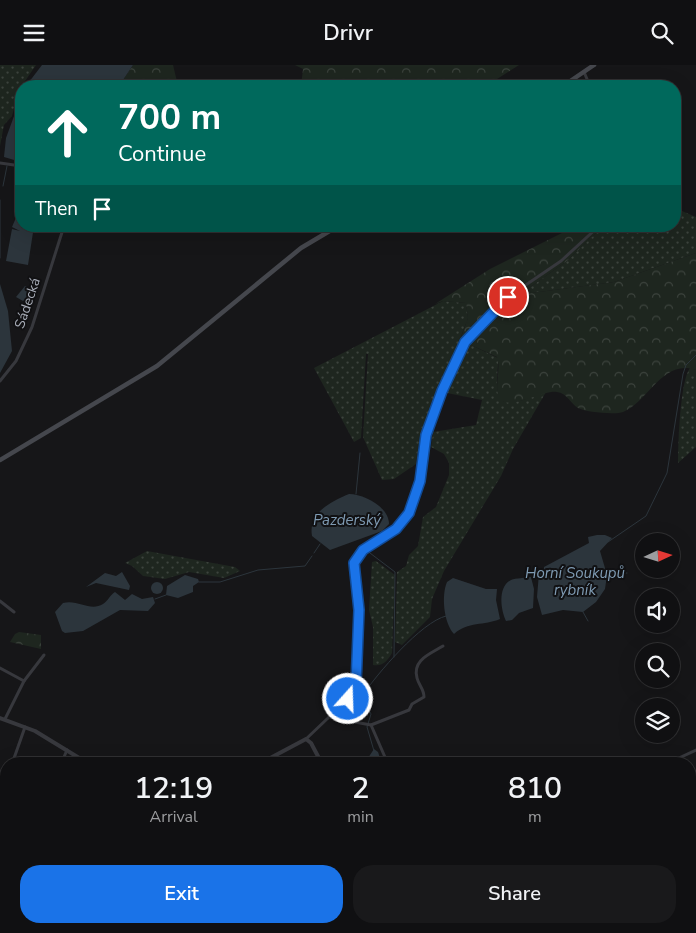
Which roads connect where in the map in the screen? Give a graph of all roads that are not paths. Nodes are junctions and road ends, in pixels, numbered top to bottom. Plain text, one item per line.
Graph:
1 (594, 65) edge
2 (584, 72) junction
3 (572, 80) edge
4 (587, 80) edge
5 (0, 163) edge
6 (15, 165) edge
7 (62, 232) edge
8 (328, 232) edge
9 (592, 232) edge
10 (0, 381) edge
11 (0, 460) edge
12 (0, 601) edge
13 (14, 611) dead end
14 (443, 647) dead end
15 (44, 655) dead end
16 (0, 668) edge
17 (24, 681) junction
18 (338, 709) junction
19 (2, 719) edge
20 (371, 725) junction
21 (26, 727) junction
22 (306, 739) junction
23 (67, 750) junction
24 (696, 750) edge
25 (15, 757) edge
26 (64, 757) edge
27 (78, 757) edge
28 (272, 757) edge
29 (318, 757) edge
30 (385, 757) edge
31 (681, 757) edge

1 - 2 main road
2 - 3 main road
2 - 4 street
5 - 6 street
7 - 10 street, Sádecká
8 - 11 main road
9 - 18 street
12 - 13 street
14 - 20 street
15 - 17 street
16 - 17 street
17 - 19 street
18 - 20 street
18 - 22 street
19 - 21 street
20 - 30 street
21 - 23 street
21 - 25 street
22 - 28 street
22 - 29 street
23 - 26 street
23 - 27 street
24 - 31 street

